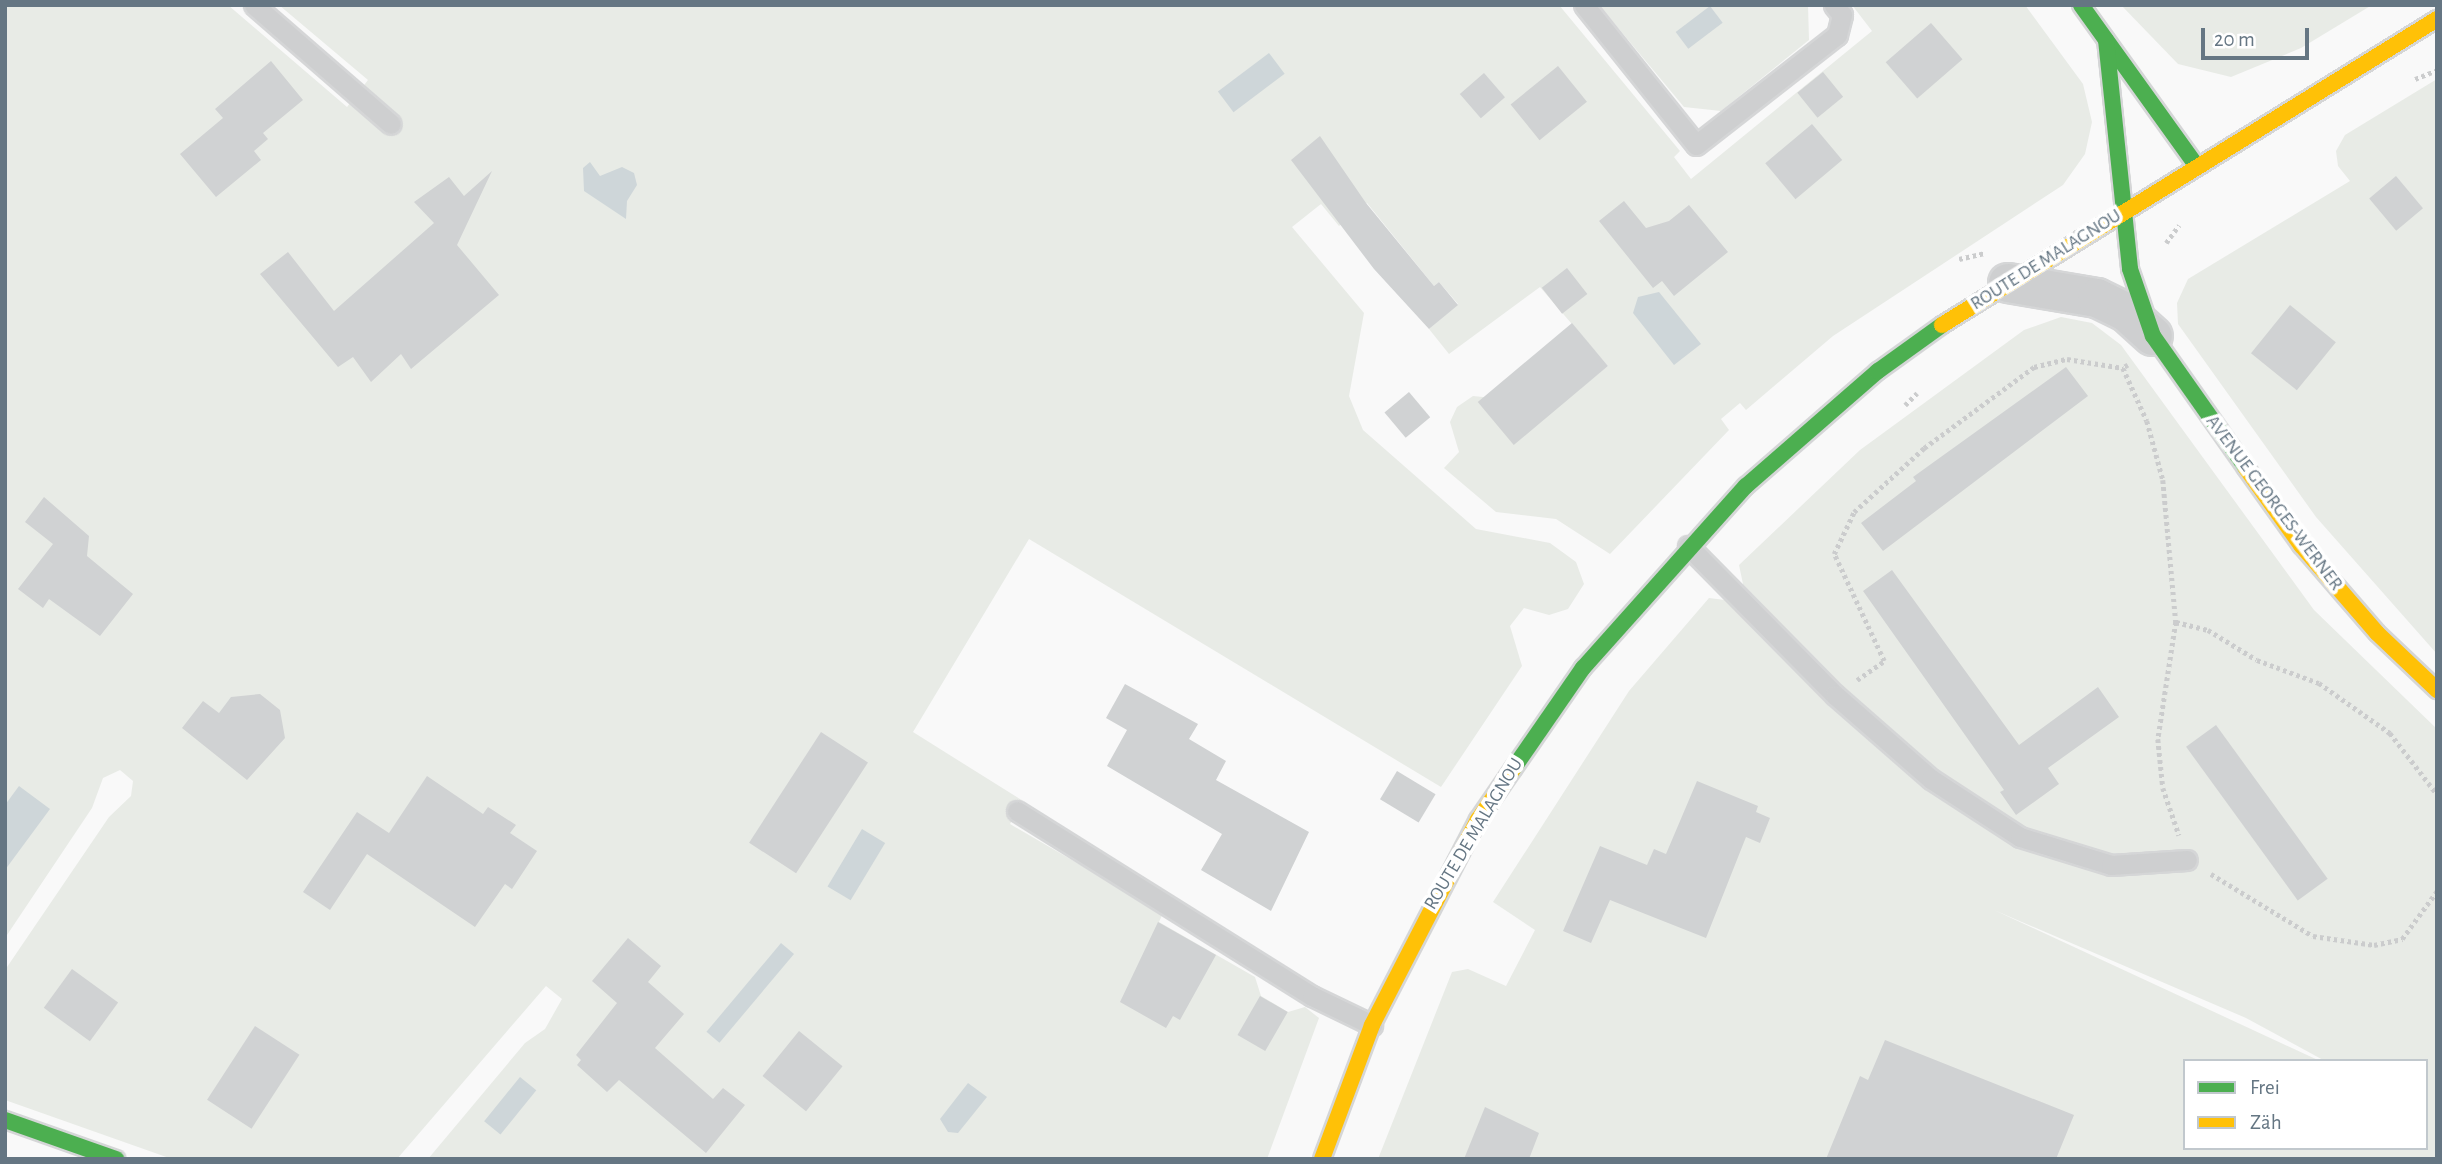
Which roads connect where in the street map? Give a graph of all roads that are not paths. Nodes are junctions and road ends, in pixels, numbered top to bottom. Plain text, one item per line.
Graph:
1 (254, 5) edge
2 (1584, 5) edge
3 (1834, 5) edge
4 (2081, 5) edge
5 (2437, 19) edge
6 (2106, 40) junction
7 (391, 124) dead end
8 (2196, 165) junction
9 (2122, 212) junction
10 (2008, 284) junction
11 (2143, 349) junction
12 (1688, 546) junction
13 (2437, 690) edge
14 (1017, 811) dead end
15 (2187, 860) road end
16 (1372, 1026) junction
17 (5, 1120) edge
18 (116, 1159) edge
19 (1322, 1159) edge

1 - 7 lane
2 - 3 lane
4 - 6 main road
5 - 8 main road, ROUTE DE MALAGNOU
6 - 8 main road
6 - 9 main road, AVENUE GEORGES-WERNER
8 - 9 main road, ROUTE DE MALAGNOU
9 - 10 main road, ROUTE DE MALAGNOU
9 - 11 main road, AVENUE GEORGES-WERNER
10 - 11 street, AVENUE GEORGES-WERNER
10 - 12 main road, ROUTE DE MALAGNOU
11 - 13 main road, AVENUE GEORGES-WERNER
12 - 15 lane
12 - 16 main road, ROUTE DE MALAGNOU
14 - 16 lane
16 - 19 main road, ROUTE DE MALAGNOU
17 - 18 main road

